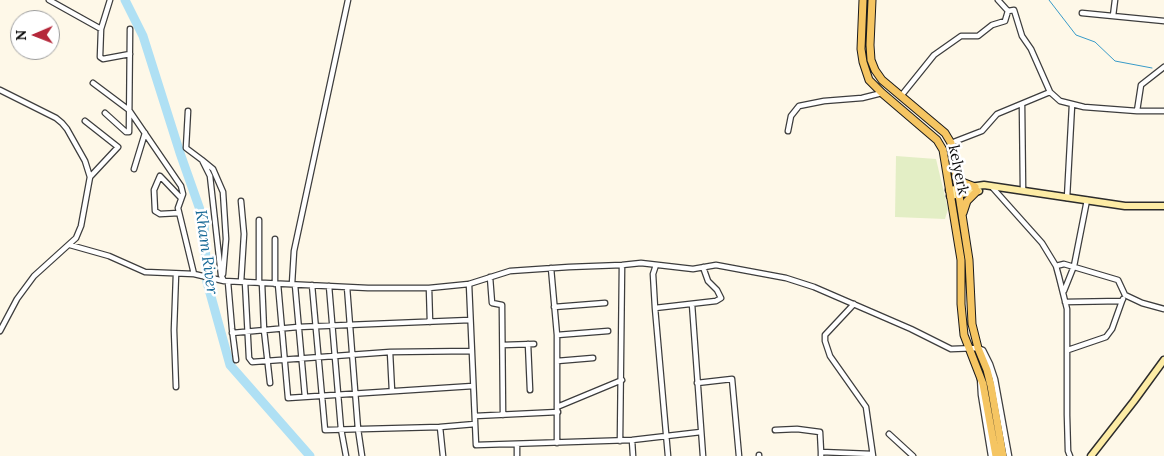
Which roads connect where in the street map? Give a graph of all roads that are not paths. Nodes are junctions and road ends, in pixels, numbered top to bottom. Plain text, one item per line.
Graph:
1 (49, 0) edge
2 (110, 0) edge
3 (348, 0) edge
4 (863, 0) edge
5 (872, 0) edge
6 (998, 0) edge
7 (1115, 0) edge
8 (1008, 11) junction
9 (1082, 13) dead end
10 (1113, 16) junction
11 (1164, 21) edge
12 (101, 29) junction
13 (130, 29) dead end
14 (130, 54) junction
15 (1164, 67) edge
16 (93, 83) dead end
17 (0, 90) edge
18 (1050, 92) junction
19 (882, 93) junction
20 (901, 96) junction
21 (1022, 104) junction
22 (1072, 105) junction
23 (129, 110) junction
24 (188, 111) dead end
25 (1136, 111) junction
26 (1164, 111) edge
27 (105, 114) dead end
28 (85, 120) dead end
29 (788, 131) dead end
30 (145, 133) junction
31 (951, 143) junction
32 (202, 160) junction
33 (134, 169) dead end
34 (90, 177) junction
35 (956, 177) junction
36 (991, 186) junction
37 (976, 189) junction
38 (1023, 190) junction
39 (959, 192) junction
40 (950, 193) junction
41 (181, 198) junction
42 (1067, 198) junction
43 (1087, 200) junction
44 (241, 201) dead end
45 (1164, 206) edge
46 (179, 213) junction
47 (962, 214) junction
48 (259, 220) dead end
49 (275, 239) dead end
50 (70, 245) junction
51 (656, 264) junction
52 (622, 265) junction
53 (1056, 266) junction
54 (1074, 266) junction
55 (703, 267) junction
56 (551, 268) junction
57 (961, 270) junction
58 (970, 270) junction
59 (176, 274) junction
60 (194, 274) junction
61 (490, 277) junction
62 (225, 280) junction
63 (243, 282) junction
64 (261, 283) junction
65 (277, 284) junction
66 (294, 284) junction
67 (469, 284) junction
68 (312, 285) junction
69 (329, 286) junction
70 (347, 287) junction
71 (429, 288) junction
72 (1063, 293) junction
73 (1126, 296) junction
74 (1122, 301) junction
75 (1065, 302) junction
76 (606, 303) dead end
77 (692, 304) junction
78 (854, 304) junction
79 (554, 307) junction
80 (655, 308) junction
81 (1164, 309) edge
82 (470, 320) junction
83 (430, 322) junction
84 (350, 325) junction
85 (333, 326) junction
86 (316, 327) junction
87 (298, 328) junction
88 (282, 329) junction
89 (264, 330) junction
90 (0, 331) edge
91 (249, 331) junction
92 (608, 331) dead end
93 (232, 333) junction
94 (557, 335) junction
95 (503, 345) junction
96 (969, 348) junction
97 (978, 348) junction
98 (1068, 350) junction
99 (472, 351) junction
100 (390, 352) junction
101 (353, 355) junction
102 (336, 357) junction
103 (301, 358) junction
104 (319, 358) junction
105 (593, 358) dead end
106 (236, 360) dead end
107 (284, 360) junction
108 (268, 361) junction
109 (557, 361) junction
110 (1164, 361) edge
111 (980, 375) junction
112 (622, 380) junction
113 (697, 382) junction
114 (270, 383) dead end
115 (473, 386) junction
116 (176, 387) dead end
117 (530, 390) dead end
118 (392, 391) junction
119 (355, 393) junction
120 (338, 394) junction
121 (322, 396) junction
122 (305, 397) junction
123 (558, 410) junction
124 (503, 415) junction
125 (475, 416) junction
126 (475, 424) junction
127 (440, 427) junction
128 (341, 429) junction
129 (358, 429) junction
130 (775, 430) dead end
131 (701, 432) junction
132 (889, 434) dead end
133 (666, 436) junction
134 (632, 440) junction
135 (620, 441) junction
136 (557, 443) junction
137 (517, 444) junction
138 (821, 454) edge
139 (873, 455) edge
140 (346, 456) edge
141 (362, 456) edge
142 (443, 456) edge
143 (518, 456) edge
144 (633, 456) edge
145 (668, 456) edge
146 (703, 456) edge
147 (739, 456) edge
148 (913, 456) edge
149 (991, 456) edge
150 (996, 456) edge
151 (1003, 456) edge
152 (1009, 456) edge
153 (1070, 456) edge
154 (1091, 456) edge

1 - 12 street
2 - 12 street
3 - 66 street
4 - 19 main road, kelyerk
5 - 20 main road
6 - 8 street
7 - 10 street
8 - 18 street
8 - 20 street
9 - 10 street
10 - 11 street
12 - 14 street
13 - 14 street
14 - 23 street
15 - 25 street
16 - 23 street
17 - 34 street
18 - 21 street
18 - 22 street
19 - 29 street
19 - 40 main road, kelyerk
20 - 31 main road
21 - 31 street
21 - 38 street
22 - 25 street
22 - 42 street
23 - 27 street
23 - 30 street
24 - 32 street
25 - 26 street
28 - 34 street
30 - 33 street
30 - 41 street
31 - 35 main road
32 - 62 street
32 - 62 street
34 - 50 street
35 - 37 main road
35 - 39 main road
36 - 37 street
36 - 38 street
36 - 53 street
37 - 39 street
37 - 47 main road
38 - 42 street
39 - 40 street
39 - 47 main road
40 - 57 main road, kelyerk
41 - 46 street
41 - 46 street
42 - 43 street
43 - 45 street
43 - 54 street
44 - 63 street
46 - 60 street
47 - 58 main road
48 - 64 street
49 - 65 street
50 - 59 street
50 - 90 street
51 - 52 street
51 - 55 street
51 - 80 street
52 - 56 street
52 - 112 street
53 - 54 street
53 - 72 street
54 - 72 street
54 - 73 street
55 - 77 street
55 - 78 street
56 - 61 street
56 - 79 street
57 - 58 main road
57 - 96 main road, kelyerk
58 - 97 main road
59 - 60 street
59 - 116 street
60 - 62 street
61 - 67 street
61 - 95 street
62 - 63 street
62 - 93 street
63 - 64 street
63 - 91 street
64 - 65 street
64 - 89 street
65 - 66 street
65 - 88 street
66 - 68 street
66 - 87 street
67 - 71 street
67 - 82 street
68 - 69 street
68 - 86 street
69 - 70 street
69 - 85 street
70 - 71 street
70 - 84 street
71 - 83 street
72 - 75 street
73 - 74 street
73 - 81 street
74 - 75 street
74 - 98 street
75 - 98 street
76 - 79 street
77 - 80 street
77 - 113 street
78 - 96 street
78 - 139 street
79 - 94 street
80 - 133 street
82 - 83 street
82 - 99 street
83 - 84 street
84 - 85 street
84 - 101 street
85 - 86 street
85 - 102 street
86 - 87 street
86 - 104 street
87 - 88 street
87 - 103 street
88 - 89 street
88 - 107 street
89 - 91 street
89 - 108 street
91 - 93 street
91 - 108 street
92 - 94 street
93 - 106 street
94 - 109 street
95 - 117 street
95 - 124 street
96 - 97 street
96 - 111 main road, kelyerk
97 - 151 main road
97 - 152 street
98 - 153 street
99 - 100 street
99 - 115 street
100 - 101 street
100 - 118 street
101 - 102 street
101 - 119 street
102 - 104 street
102 - 120 street
103 - 104 street
103 - 107 street
103 - 122 street
104 - 121 street
105 - 109 street
107 - 108 street
107 - 122 street
108 - 114 street
109 - 123 street
110 - 154 street
111 - 149 street
111 - 150 main road, kelyerk
112 - 123 street
112 - 135 street
113 - 131 street
113 - 147 street
115 - 118 street
115 - 125 street
118 - 119 street
119 - 120 street
119 - 129 street
120 - 121 street
120 - 128 street
121 - 122 street
121 - 128 street
123 - 124 street
123 - 136 street
124 - 125 street
125 - 126 street
126 - 127 street
126 - 137 street
127 - 129 street
127 - 142 street
128 - 129 street
128 - 140 street
129 - 141 street
130 - 138 street
131 - 133 street
131 - 146 street
132 - 148 street
133 - 134 street
133 - 145 street
134 - 135 street
134 - 144 street
135 - 136 street
136 - 137 street
137 - 143 street
138 - 139 street

